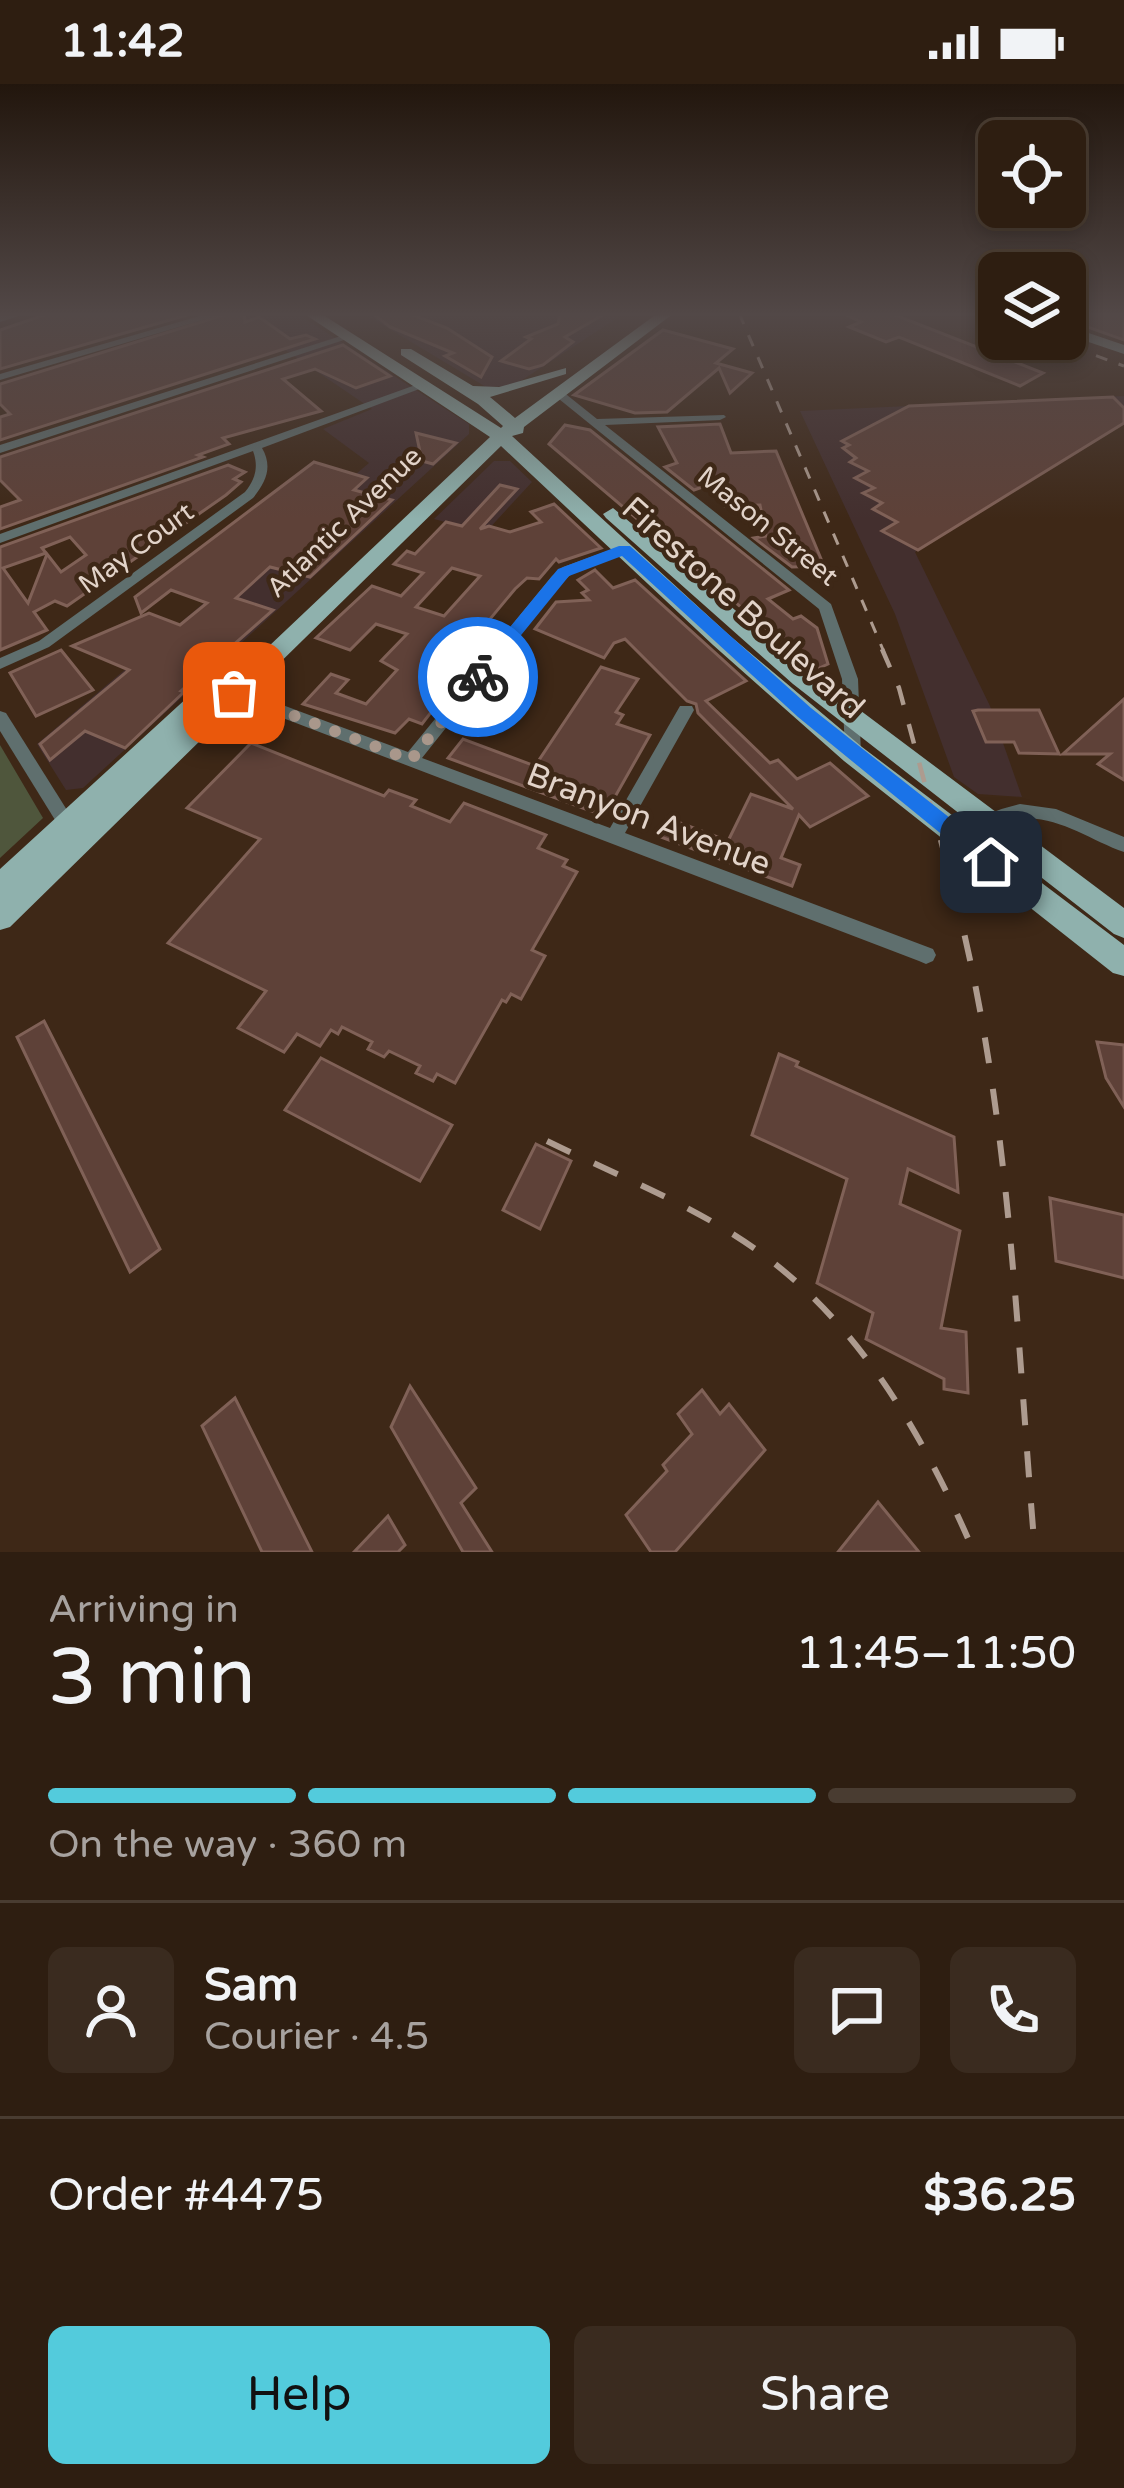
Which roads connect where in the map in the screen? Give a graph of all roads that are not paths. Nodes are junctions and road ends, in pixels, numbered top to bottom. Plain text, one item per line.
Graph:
1 (210, 382) edge
2 (419, 382) edge
3 (455, 382) edge
4 (530, 382) edge
5 (549, 382) edge
6 (574, 382) edge
7 (425, 385) junction
8 (471, 391) junction
9 (558, 393) junction
10 (720, 417) dead end
11 (596, 422) junction
12 (502, 426) junction
13 (255, 446) junction
14 (0, 449) edge
15 (0, 539) edge
16 (624, 550) junction
17 (694, 586) junction
18 (0, 664) edge
19 (225, 689) junction
20 (686, 710) dead end
21 (849, 716) junction
22 (0, 717) edge
23 (853, 754) junction
24 (411, 760) junction
25 (66, 823) junction
26 (988, 824) junction
27 (614, 837) junction
28 (1124, 845) edge
29 (991, 862) junction
30 (0, 887) edge
31 (0, 918) edge
32 (1124, 925) edge
33 (926, 955) dead end
34 (1124, 963) edge

1 - 14 street
2 - 7 main road, Firestone Boulevard
3 - 8 main road, Firestone Boulevard
4 - 8 main road
5 - 12 main road, Atlantic Avenue
6 - 9 main road, Atlantic Avenue
7 - 12 main road, Firestone Boulevard
7 - 13 street
8 - 12 main road, Firestone Boulevard
9 - 11 street, Mason Street
9 - 12 main road, Atlantic Avenue
10 - 11 street
11 - 21 street, Mason Street
12 - 16 main road, Firestone Boulevard
12 - 17 main road, Firestone Boulevard
12 - 19 main road, Atlantic Avenue
13 - 15 street
13 - 18 street, May Court
16 - 17 main road
16 - 23 main road, Firestone Boulevard
16 - 24 street
17 - 21 main road, Firestone Boulevard
19 - 24 street, Branyon Avenue
19 - 25 main road, Atlantic Avenue
19 - 31 main road, Atlantic Avenue
20 - 27 street
21 - 23 street, Mason Street
21 - 26 main road, Firestone Boulevard
22 - 25 street
23 - 29 main road, Firestone Boulevard
24 - 27 street, Branyon Avenue
25 - 30 main road, Atlantic Avenue
26 - 28 street
26 - 29 street
26 - 32 main road, Firestone Boulevard
27 - 33 street, Branyon Avenue
29 - 34 main road, Firestone Boulevard

